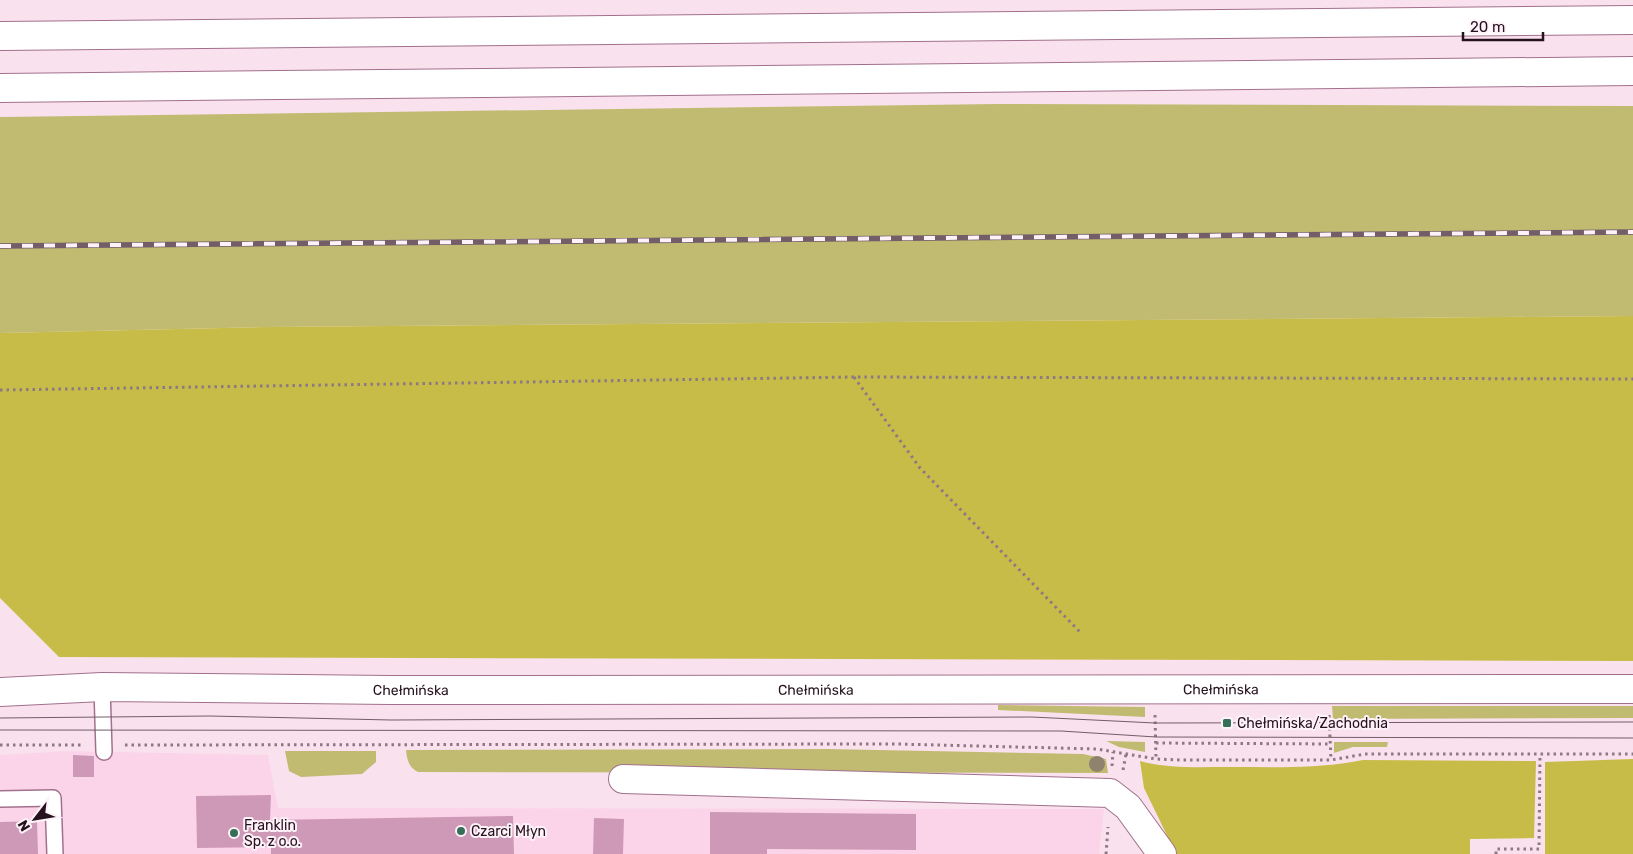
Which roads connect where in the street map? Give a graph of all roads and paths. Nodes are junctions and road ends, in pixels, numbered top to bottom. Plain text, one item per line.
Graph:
1 (1633, 20) edge
2 (0, 36) edge
3 (1633, 71) edge
4 (0, 88) edge
5 (854, 377) junction
6 (1633, 379) edge
7 (0, 390) edge
8 (1082, 634) dead end
9 (102, 687) junction
10 (1633, 689) edge
11 (0, 692) edge
12 (1162, 713) dead end
13 (1321, 713) dead end
14 (1156, 743) junction
15 (1330, 744) junction
16 (0, 745) edge
17 (104, 748) junction
18 (1126, 754) junction
19 (1540, 754) junction
20 (1633, 754) edge
21 (1156, 759) junction
22 (1331, 760) junction
23 (1122, 776) dead end
24 (623, 779) dead end
25 (0, 799) edge
26 (54, 854) edge
27 (1162, 854) edge
28 (1496, 854) edge

1 - 2 main road
3 - 4 main road
5 - 6 path
5 - 7 path
5 - 8 path
9 - 10 main road, Chełmińska
9 - 11 main road, Chełmińska
9 - 17 lane
12 - 14 path
13 - 15 path
14 - 15 path
14 - 21 path
15 - 22 path
16 - 17 path
17 - 18 path
18 - 21 path
18 - 23 path
19 - 20 path
19 - 22 path
19 - 28 path
21 - 22 path
24 - 27 main road
25 - 26 lane

